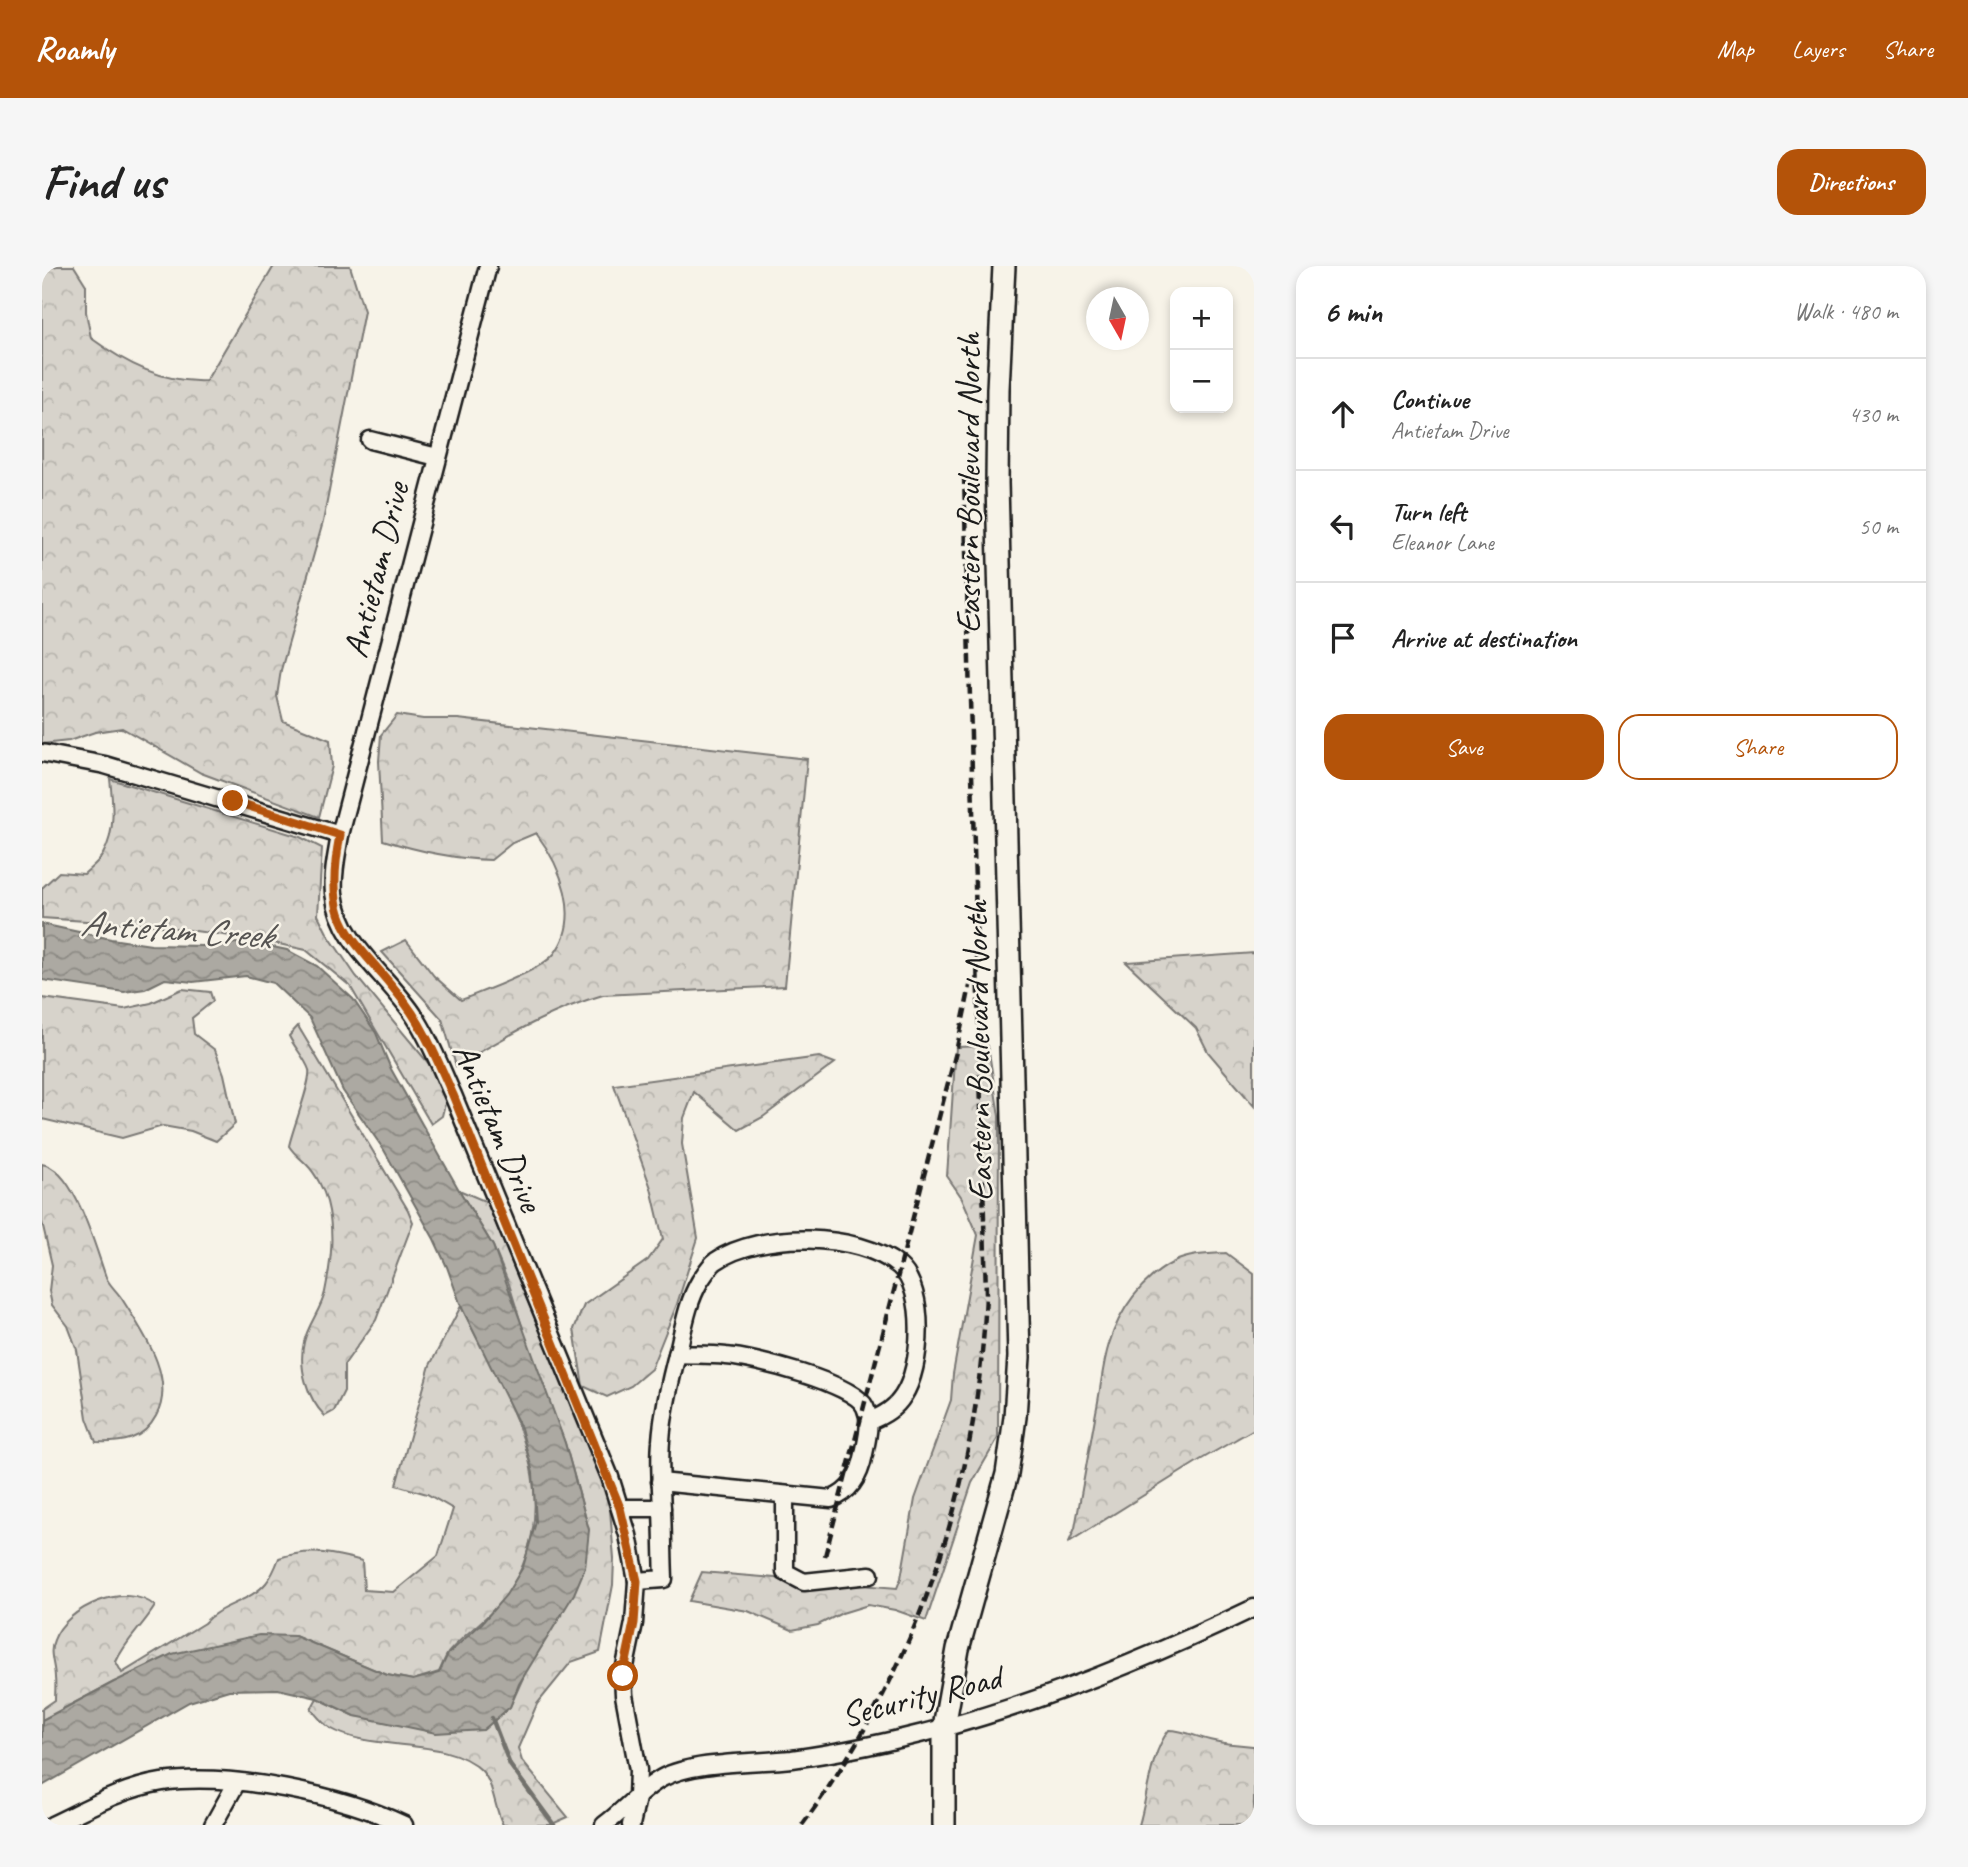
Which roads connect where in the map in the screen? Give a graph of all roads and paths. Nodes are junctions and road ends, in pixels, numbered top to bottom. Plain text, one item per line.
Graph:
1 (488, 266) edge
2 (1004, 266) edge
3 (370, 440) dead end
4 (438, 457) junction
5 (42, 753) edge
6 (340, 835) junction
7 (677, 1354) junction
8 (869, 1421) junction
9 (660, 1482) junction
10 (785, 1496) junction
11 (620, 1508) junction
12 (662, 1508) junction
13 (870, 1575) dead end
14 (637, 1581) junction
15 (1254, 1608) edge
16 (944, 1727) junction
17 (237, 1782) junction
18 (637, 1798) junction
19 (52, 1825) edge
20 (213, 1825) edge
21 (404, 1825) edge
22 (604, 1825) edge
23 (631, 1825) edge
24 (944, 1825) edge

1 - 4 street, Antietam Drive
2 - 16 main road, Eastern Boulevard North
3 - 4 street
4 - 6 street, Antietam Drive
5 - 6 street
6 - 11 street, Antietam Drive
7 - 8 street
7 - 8 street
7 - 9 street
8 - 10 street
9 - 10 street
9 - 12 street
10 - 13 street
11 - 12 street
11 - 14 street, Antietam Drive
12 - 14 street
14 - 18 street, Antietam Drive
15 - 16 street, Security Road
16 - 18 street, Security Road
16 - 24 main road, Eastern Boulevard North
17 - 19 street
17 - 20 street
17 - 21 street
18 - 22 street, Security Road
18 - 23 street, Antietam Drive

